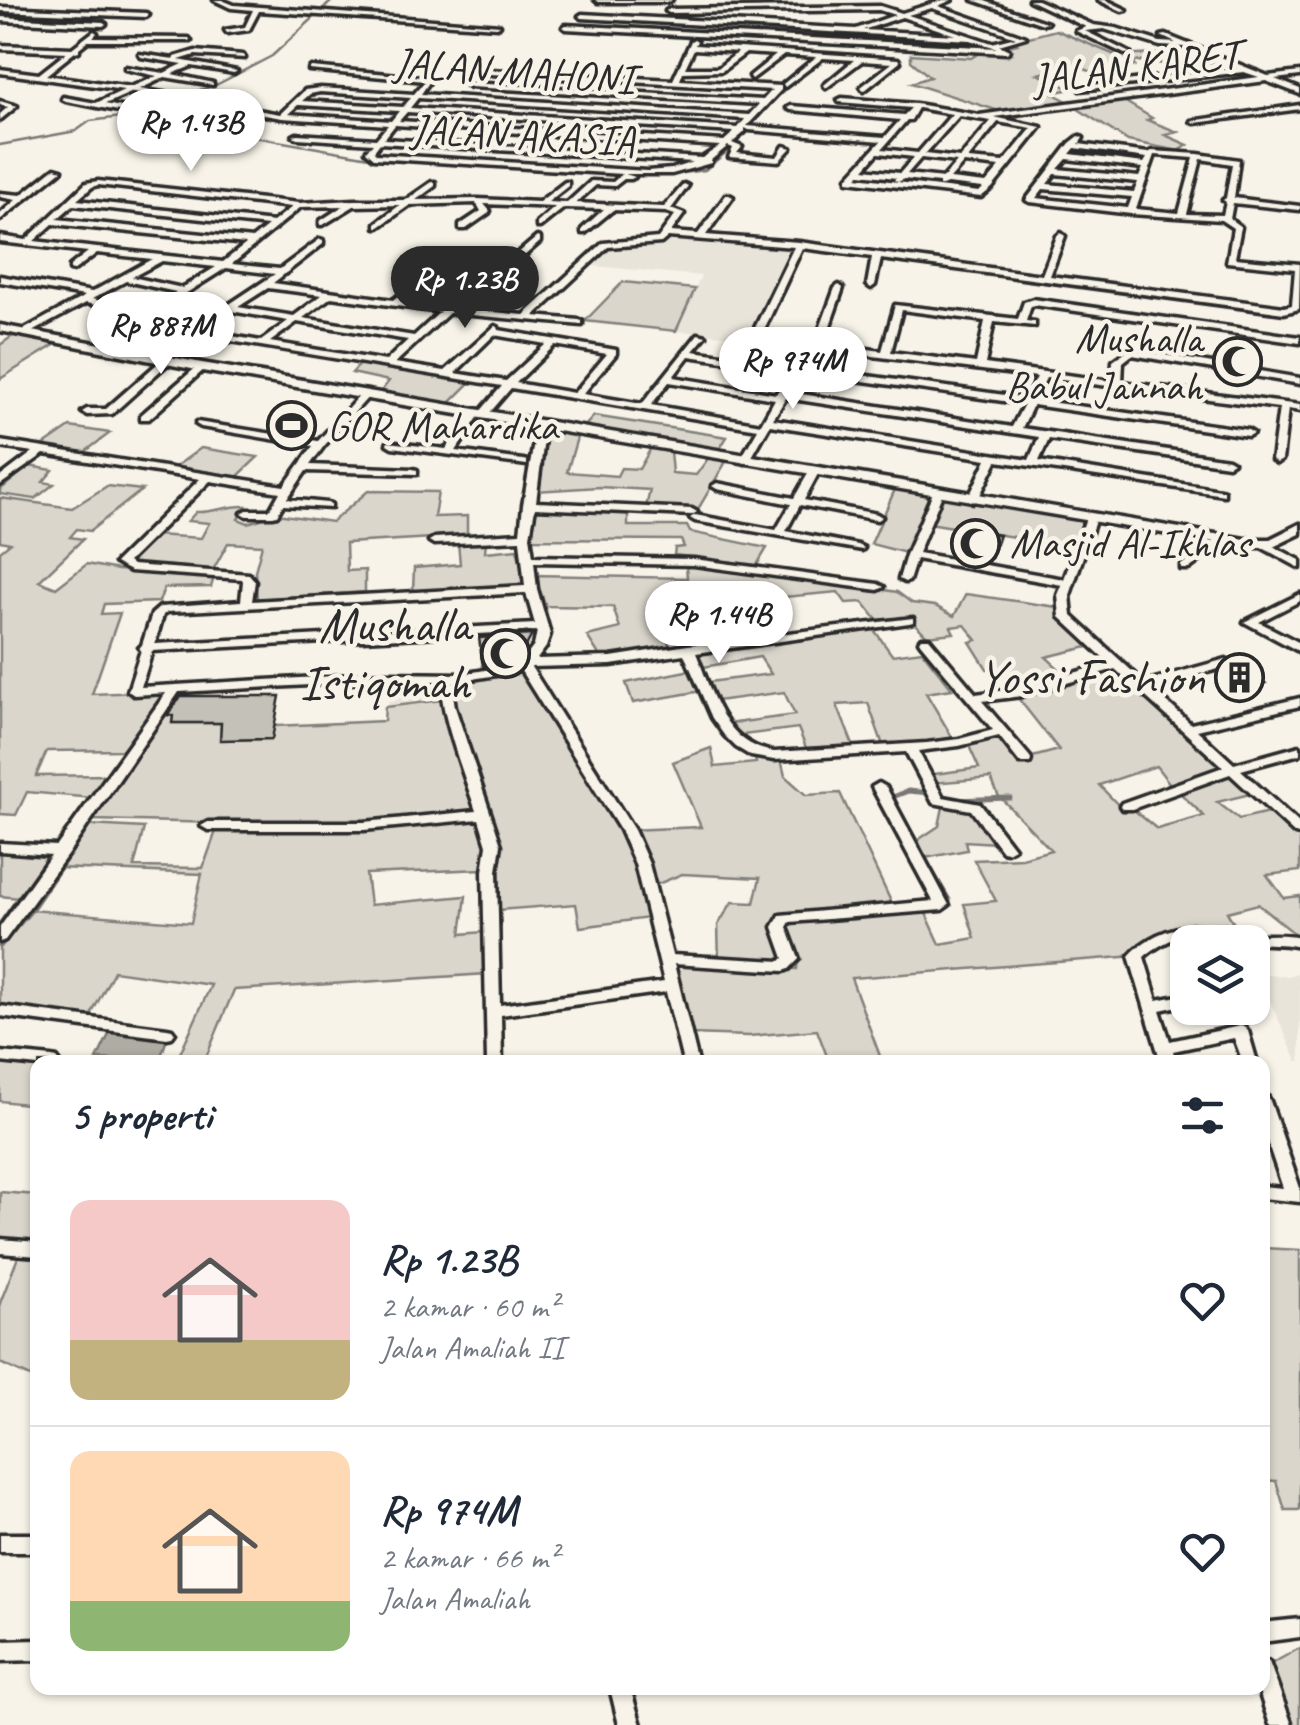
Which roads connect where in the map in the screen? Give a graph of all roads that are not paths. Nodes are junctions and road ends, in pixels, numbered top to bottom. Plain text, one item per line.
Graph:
1 (217, 0) edge
2 (598, 0) edge
3 (669, 0) edge
4 (949, 0) edge
5 (976, 0) edge
6 (1032, 0) edge
7 (1101, 0) edge
8 (931, 3) edge
9 (863, 7) junction
10 (257, 8) junction
11 (633, 8) dead end
12 (788, 8) junction
13 (824, 8) junction
14 (0, 9) edge
15 (749, 9) junction
16 (710, 10) junction
17 (1124, 10) dead end
18 (669, 11) dead end
19 (118, 14) junction
20 (905, 14) junction
21 (146, 15) dead end
22 (582, 16) dead end
23 (628, 18) junction
24 (0, 19) edge
25 (704, 23) junction
26 (1045, 23) dead end
27 (104, 24) junction
28 (934, 24) junction
29 (497, 25) dead end
30 (744, 25) junction
31 (1092, 27) junction
32 (566, 28) dead end
33 (783, 28) junction
34 (820, 29) junction
35 (226, 31) dead end
36 (856, 31) junction
37 (904, 34) junction
38 (697, 36) junction
39 (929, 36) junction
40 (1164, 36) dead end
41 (976, 38) junction
42 (88, 39) junction
43 (189, 40) dead end
44 (815, 42) junction
45 (992, 44) junction
46 (1184, 44) junction
47 (0, 47) edge
48 (691, 48) junction
49 (924, 48) junction
50 (1209, 48) dead end
51 (77, 50) junction
52 (745, 50) junction
53 (1198, 50) junction
54 (783, 53) junction
55 (1127, 53) dead end
56 (808, 54) junction
57 (230, 55) junction
58 (823, 55) junction
59 (141, 56) dead end
60 (243, 57) dead end
61 (376, 58) dead end
62 (861, 58) junction
63 (172, 60) junction
64 (192, 63) junction
65 (207, 66) junction
66 (128, 68) dead end
67 (311, 69) dead end
68 (682, 70) junction
69 (1242, 70) junction
70 (0, 71) edge
71 (234, 71) dead end
72 (490, 72) dead end
73 (366, 73) junction
74 (1300, 74) edge
75 (42, 75) junction
76 (165, 75) junction
77 (752, 77) dead end
78 (600, 78) junction
79 (1272, 80) junction
80 (675, 82) junction
81 (211, 84) dead end
82 (470, 85) dead end
83 (781, 86) junction
84 (826, 86) dead end
85 (1082, 88) dead end
86 (133, 90) junction
87 (864, 90) dead end
88 (592, 92) junction
89 (1300, 92) edge
90 (418, 95) junction
91 (66, 99) dead end
92 (842, 100) dead end
93 (764, 102) junction
94 (299, 103) junction
95 (8, 105) edge
96 (97, 105) junction
97 (584, 106) junction
98 (916, 106) junction
99 (1300, 107) edge
100 (791, 108) dead end
101 (405, 109) junction
102 (129, 112) dead end
103 (957, 113) junction
104 (282, 116) junction
105 (753, 116) junction
106 (979, 116) junction
107 (0, 118) edge
108 (908, 118) junction
109 (574, 119) junction
110 (996, 120) junction
111 (1195, 121) dead end
112 (392, 124) junction
113 (746, 129) junction
114 (566, 135) junction
115 (297, 136) dead end
116 (887, 138) junction
117 (378, 140) junction
118 (728, 144) junction
119 (788, 148) dead end
120 (877, 151) junction
121 (555, 152) junction
122 (920, 155) junction
123 (1064, 156) junction
124 (1151, 156) junction
125 (1198, 156) junction
126 (962, 160) junction
127 (709, 161) junction
128 (1006, 165) junction
129 (1148, 166) junction
130 (542, 168) junction
131 (58, 170) dead end
132 (858, 171) junction
133 (1053, 171) junction
134 (902, 176) junction
135 (945, 180) junction
136 (1142, 180) junction
137 (432, 184) dead end
138 (566, 184) dead end
139 (893, 186) junction
140 (989, 186) junction
141 (1041, 186) junction
142 (936, 191) junction
143 (0, 194) edge
144 (197, 194) junction
145 (1137, 196) junction
146 (729, 197) dead end
147 (23, 198) junction
148 (1227, 200) junction
149 (478, 201) junction
150 (72, 202) junction
151 (356, 202) junction
152 (411, 202) junction
153 (541, 204) junction
154 (299, 205) junction
155 (565, 205) junction
156 (611, 207) junction
157 (1300, 208) edge
158 (666, 210) junction
159 (1131, 212) junction
160 (174, 214) junction
161 (1182, 216) junction
162 (0, 218) edge
163 (1224, 219) junction
164 (52, 221) junction
165 (323, 222) dead end
166 (271, 224) junction
167 (379, 225) dead end
168 (540, 225) dead end
169 (463, 227) dead end
170 (585, 231) dead end
171 (148, 232) junction
172 (666, 234) junction
173 (1061, 236) dead end
174 (700, 237) junction
175 (0, 239) edge
176 (537, 240) dead end
177 (30, 241) junction
178 (252, 242) junction
179 (320, 242) dead end
180 (799, 245) junction
181 (98, 249) junction
182 (877, 256) junction
183 (163, 257) junction
184 (476, 262) dead end
185 (225, 266) junction
186 (73, 268) dead end
187 (1300, 268) edge
188 (282, 272) junction
189 (126, 278) junction
190 (0, 279) edge
191 (1045, 279) junction
192 (266, 285) junction
193 (871, 286) dead end
194 (839, 288) dead end
195 (184, 291) junction
196 (328, 295) junction
197 (90, 298) junction
198 (395, 303) junction
199 (227, 308) junction
200 (452, 310) junction
201 (1296, 310) edge
202 (147, 314) junction
203 (510, 314) junction
204 (528, 316) junction
205 (990, 318) junction
206 (170, 319) dead end
207 (296, 320) junction
208 (579, 323) dead end
209 (0, 328) edge
210 (26, 332) junction
211 (193, 332) junction
212 (492, 332) junction
213 (700, 336) dead end
214 (418, 338) junction
215 (1300, 340) edge
216 (552, 342) junction
217 (262, 344) junction
218 (814, 346) junction
219 (688, 352) junction
220 (886, 354) junction
221 (160, 359) junction
222 (387, 365) junction
223 (980, 366) junction
224 (202, 367) junction
225 (795, 370) junction
226 (447, 374) junction
227 (1043, 374) junction
228 (666, 378) junction
229 (1300, 381) edge
230 (1117, 383) junction
231 (508, 385) junction
232 (365, 395) junction
233 (780, 395) junction
234 (576, 396) junction
235 (1030, 404) junction
236 (645, 406) junction
237 (1284, 406) junction
238 (1300, 408) edge
239 (87, 412) dead end
240 (479, 415) junction
241 (145, 417) dead end
242 (201, 424) dead end
243 (764, 424) junction
244 (542, 425) junction
245 (1016, 430) junction
246 (1248, 433) dead end
247 (1045, 435) junction
248 (0, 444) edge
249 (320, 444) junction
250 (392, 444) dead end
251 (43, 450) junction
252 (450, 453) junction
253 (994, 456) junction
254 (745, 460) junction
255 (1277, 460) dead end
256 (1228, 462) dead end
257 (522, 463) dead end
258 (1033, 463) junction
259 (300, 468) junction
260 (414, 472) dead end
261 (814, 472) junction
262 (208, 476) junction
263 (0, 482) edge
264 (717, 486) dead end
265 (938, 492) junction
266 (1220, 493) dead end
267 (284, 495) junction
268 (973, 498) junction
269 (796, 502) junction
270 (528, 505) junction
271 (327, 506) dead end
272 (247, 513) dead end
273 (876, 517) dead end
274 (1091, 518) junction
275 (1300, 528) edge
276 (779, 534) junction
277 (525, 536) junction
278 (1222, 539) junction
279 (434, 541) dead end
280 (1265, 546) junction
281 (858, 548) dead end
282 (912, 555) junction
283 (526, 559) junction
284 (1300, 565) edge
285 (1185, 567) dead end
286 (905, 578) dead end
287 (1070, 583) junction
288 (878, 586) dead end
289 (531, 589) junction
290 (1300, 597) edge
291 (246, 605) junction
292 (909, 620) dead end
293 (543, 627) junction
294 (925, 641) dead end
295 (146, 648) junction
296 (1300, 648) edge
297 (688, 650) junction
298 (1226, 663) dead end
299 (1118, 664) junction
300 (526, 665) junction
301 (450, 678) junction
302 (1141, 686) junction
303 (174, 691) junction
304 (972, 698) junction
305 (1300, 702) edge
306 (1187, 728) junction
307 (1001, 732) junction
308 (910, 746) junction
309 (1299, 751) edge
310 (1024, 760) dead end
311 (1231, 769) junction
312 (879, 788) dead end
313 (1127, 806) dead end
314 (486, 814) junction
315 (1292, 817) edge
316 (208, 826) dead end
317 (1300, 831) edge
318 (0, 847) edge
319 (1007, 848) dead end
320 (62, 851) junction
321 (0, 938) edge
322 (1300, 942) edge
323 (665, 960) junction
324 (671, 986) junction
325 (1170, 1003) edge
326 (1152, 1006) junction
327 (0, 1011) edge
328 (494, 1011) junction
329 (167, 1032) dead end
330 (494, 1055) edge
331 (689, 1055) edge
332 (1167, 1055) edge
333 (1170, 1055) edge
334 (1248, 1055) edge
335 (0, 1056) edge
336 (30, 1059) edge
337 (1270, 1123) edge
338 (1270, 1193) edge
339 (1297, 1196) edge
340 (0, 1246) edge
341 (30, 1248) edge
342 (30, 1542) edge
343 (0, 1543) edge
344 (1300, 1628) edge
345 (1270, 1632) edge
346 (30, 1650) edge
347 (0, 1651) edge
348 (1270, 1691) edge
349 (622, 1695) edge
350 (630, 1725) edge
351 (1282, 1725) edge

1 - 10 street
2 - 3 street
4 - 8 street
5 - 26 street
6 - 31 street
7 - 17 street
8 - 20 street
8 - 45 street
9 - 13 street
9 - 20 street
9 - 36 street
10 - 29 street
10 - 35 street
11 - 23 street
12 - 13 street
12 - 15 street
12 - 33 street
13 - 34 street
14 - 19 street
15 - 16 street
15 - 30 street
16 - 18 street
16 - 25 street
19 - 21 street
19 - 27 street
20 - 28 street
20 - 36 street
22 - 23 street
23 - 25 street
24 - 27 street
25 - 30 street
25 - 38 street
27 - 42 street
28 - 37 street
28 - 41 street
30 - 33 street
31 - 46 street
31 - 55 street
32 - 38 street
33 - 34 street
34 - 36 street
34 - 44 street
36 - 37 street
37 - 39 street
38 - 44 street
38 - 48 street
39 - 41 street
39 - 49 street
40 - 46 street
41 - 45 street
42 - 43 street
42 - 51 street
44 - 49 street
44 - 56 street
45 - 49 street
46 - 53 street
47 - 51 street
48 - 52 street
48 - 68 street
50 - 53 street
51 - 75 street
52 - 54 street
52 - 68 street
53 - 69 street
54 - 56 street
54 - 77 street
56 - 58 street
57 - 60 street
57 - 63 street
57 - 65 street
58 - 62 street
58 - 83 street
59 - 63 street
61 - 73 street
62 - 84 street
62 - 87 street
63 - 64 street
64 - 65 street
64 - 76 street
65 - 71 street
66 - 76 street
67 - 73 street, JALAN AKASIA
68 - 80 street
69 - 79 street
69 - 85 street
70 - 75 street
72 - 78 street
73 - 90 street, JALAN AKASIA
74 - 79 street, JALAN KARET
75 - 86 street
76 - 81 street
76 - 86 street
78 - 80 street
78 - 88 street
79 - 89 street
79 - 106 street, JALAN KARET
80 - 83 street
82 - 88 street
83 - 93 street
86 - 96 street
86 - 104 street
88 - 93 street
88 - 97 street
90 - 94 street, JALAN MAHONI
90 - 97 street, JALAN MAHONI
90 - 101 street, JALAN AKASIA
91 - 96 street
92 - 98 street
93 - 105 street
94 - 101 street
94 - 104 street, JALAN MAHONI
95 - 107 street
96 - 102 street
97 - 105 street, JALAN MAHONI
97 - 109 street
98 - 103 street
98 - 108 street
99 - 111 street
100 - 108 street
101 - 109 street
101 - 112 street, JALAN AKASIA
103 - 106 street
103 - 122 street
104 - 112 street
105 - 113 street
106 - 110 street
108 - 116 street
109 - 113 street
109 - 114 street
110 - 126 street
110 - 128 street
112 - 114 street
112 - 117 street, JALAN AKASIA
113 - 116 street
113 - 118 street
114 - 118 street
114 - 121 street
115 - 117 street
116 - 120 street
117 - 121 street
117 - 130 street, JALAN AKASIA
118 - 119 street
118 - 127 street
120 - 122 street
120 - 132 street
121 - 127 street
121 - 130 street
122 - 126 street
122 - 134 street
123 - 124 street
123 - 129 street
123 - 133 street
124 - 125 street
124 - 129 street
125 - 148 street
125 - 161 street
126 - 128 street
126 - 135 street
127 - 130 street, JALAN AKASIA
128 - 140 street
129 - 136 street
131 - 147 street
132 - 134 street
132 - 139 street
133 - 136 street
133 - 141 street
134 - 135 street
134 - 139 street
135 - 140 street
135 - 142 street
136 - 145 street
137 - 152 street
138 - 153 street
139 - 142 street
140 - 142 street
141 - 145 street
141 - 159 street
143 - 147 street
144 - 150 street
144 - 154 street
144 - 160 street
145 - 159 street
146 - 174 street
147 - 162 street
148 - 157 street
148 - 163 street
149 - 152 street
149 - 153 street
149 - 169 street
150 - 160 street
150 - 164 street
151 - 152 street
151 - 154 street
151 - 165 street
152 - 167 street
153 - 155 street
154 - 166 street
155 - 156 street
155 - 158 street
155 - 168 street
156 - 158 street
156 - 170 street
158 - 172 street
159 - 161 street
160 - 166 street
160 - 171 street
161 - 163 street
163 - 187 street
164 - 171 street
164 - 177 street
166 - 178 street
171 - 178 street
172 - 174 street
172 - 204 street
173 - 191 street
174 - 180 street
175 - 177 street
176 - 200 street
177 - 181 street
178 - 185 street
179 - 188 street
180 - 182 street
180 - 218 street
181 - 183 street
181 - 186 street
182 - 191 street
182 - 193 street
183 - 185 street
183 - 189 street
184 - 198 street
185 - 188 street
185 - 195 street
187 - 201 street
188 - 192 street
189 - 195 street
189 - 197 street
190 - 197 street
191 - 201 street
192 - 196 street
192 - 199 street
194 - 218 street
195 - 202 street
196 - 198 street
196 - 207 street
197 - 202 street
197 - 210 street
198 - 200 street
199 - 207 street
199 - 211 street
200 - 203 street
200 - 214 street
202 - 206 street
203 - 204 street
203 - 212 street
204 - 208 street
205 - 215 street
205 - 220 street
205 - 223 street
207 - 214 street
207 - 217 street
209 - 210 street
210 - 221 street
211 - 217 street
211 - 221 street
212 - 216 street
212 - 226 street
213 - 219 street
214 - 222 street
216 - 231 street
216 - 234 street
217 - 222 street
218 - 220 street
218 - 225 street
219 - 225 street
219 - 228 street
220 - 223 street
221 - 224 street
221 - 239 street
222 - 226 street
223 - 227 street
224 - 232 street
224 - 241 street
225 - 233 street
225 - 235 street
226 - 231 street
227 - 230 street
227 - 235 street
228 - 233 street
228 - 236 street
229 - 230 street
230 - 237 street
231 - 234 street
231 - 240 street
232 - 240 street
232 - 249 street
233 - 243 street
233 - 245 street
234 - 236 street
235 - 245 street
235 - 246 street
236 - 243 street
237 - 238 street
237 - 255 street
240 - 244 street
240 - 252 street
242 - 249 street
243 - 253 street
243 - 254 street
244 - 254 street
244 - 270 street
245 - 247 street
247 - 256 street
247 - 258 street
248 - 251 street
249 - 259 street
250 - 252 street
251 - 262 street
251 - 263 street
252 - 257 street
253 - 258 street
253 - 268 street
254 - 261 street
258 - 266 street
259 - 260 street
259 - 267 street
261 - 265 street
261 - 269 street
262 - 267 street
262 - 291 street
264 - 269 street
265 - 268 street
265 - 282 street
267 - 271 street
267 - 272 street
268 - 274 street
269 - 273 street
269 - 276 street
270 - 276 street
270 - 277 street
274 - 278 street
274 - 287 street
275 - 280 street
276 - 281 street
277 - 279 street
277 - 283 street
278 - 280 street
278 - 285 street
280 - 284 street
282 - 286 street
282 - 287 street
283 - 288 street
283 - 289 street
287 - 299 street
289 - 291 street
289 - 293 street
290 - 296 street
291 - 295 street
292 - 297 street
293 - 295 street
293 - 300 street
294 - 304 street
295 - 303 street
297 - 300 street
297 - 308 street
298 - 302 street
299 - 302 street
299 - 304 street
300 - 301 street
300 - 323 street
301 - 303 street
301 - 314 street
302 - 306 street
303 - 320 street
304 - 307 street
305 - 306 street
306 - 311 street
307 - 308 street
307 - 310 street
308 - 319 street
309 - 311 street
311 - 313 street
311 - 315 street
312 - 323 street
314 - 316 street
314 - 328 street
315 - 317 street
318 - 320 street
320 - 321 street
322 - 326 street
323 - 324 street
324 - 328 street
324 - 331 street
325 - 326 street
326 - 332 street
327 - 329 street
328 - 330 street
333 - 334 street
335 - 336 street
337 - 339 street
338 - 339 street
340 - 341 street
342 - 343 street
344 - 345 street
346 - 347 street
348 - 351 street
349 - 350 street

